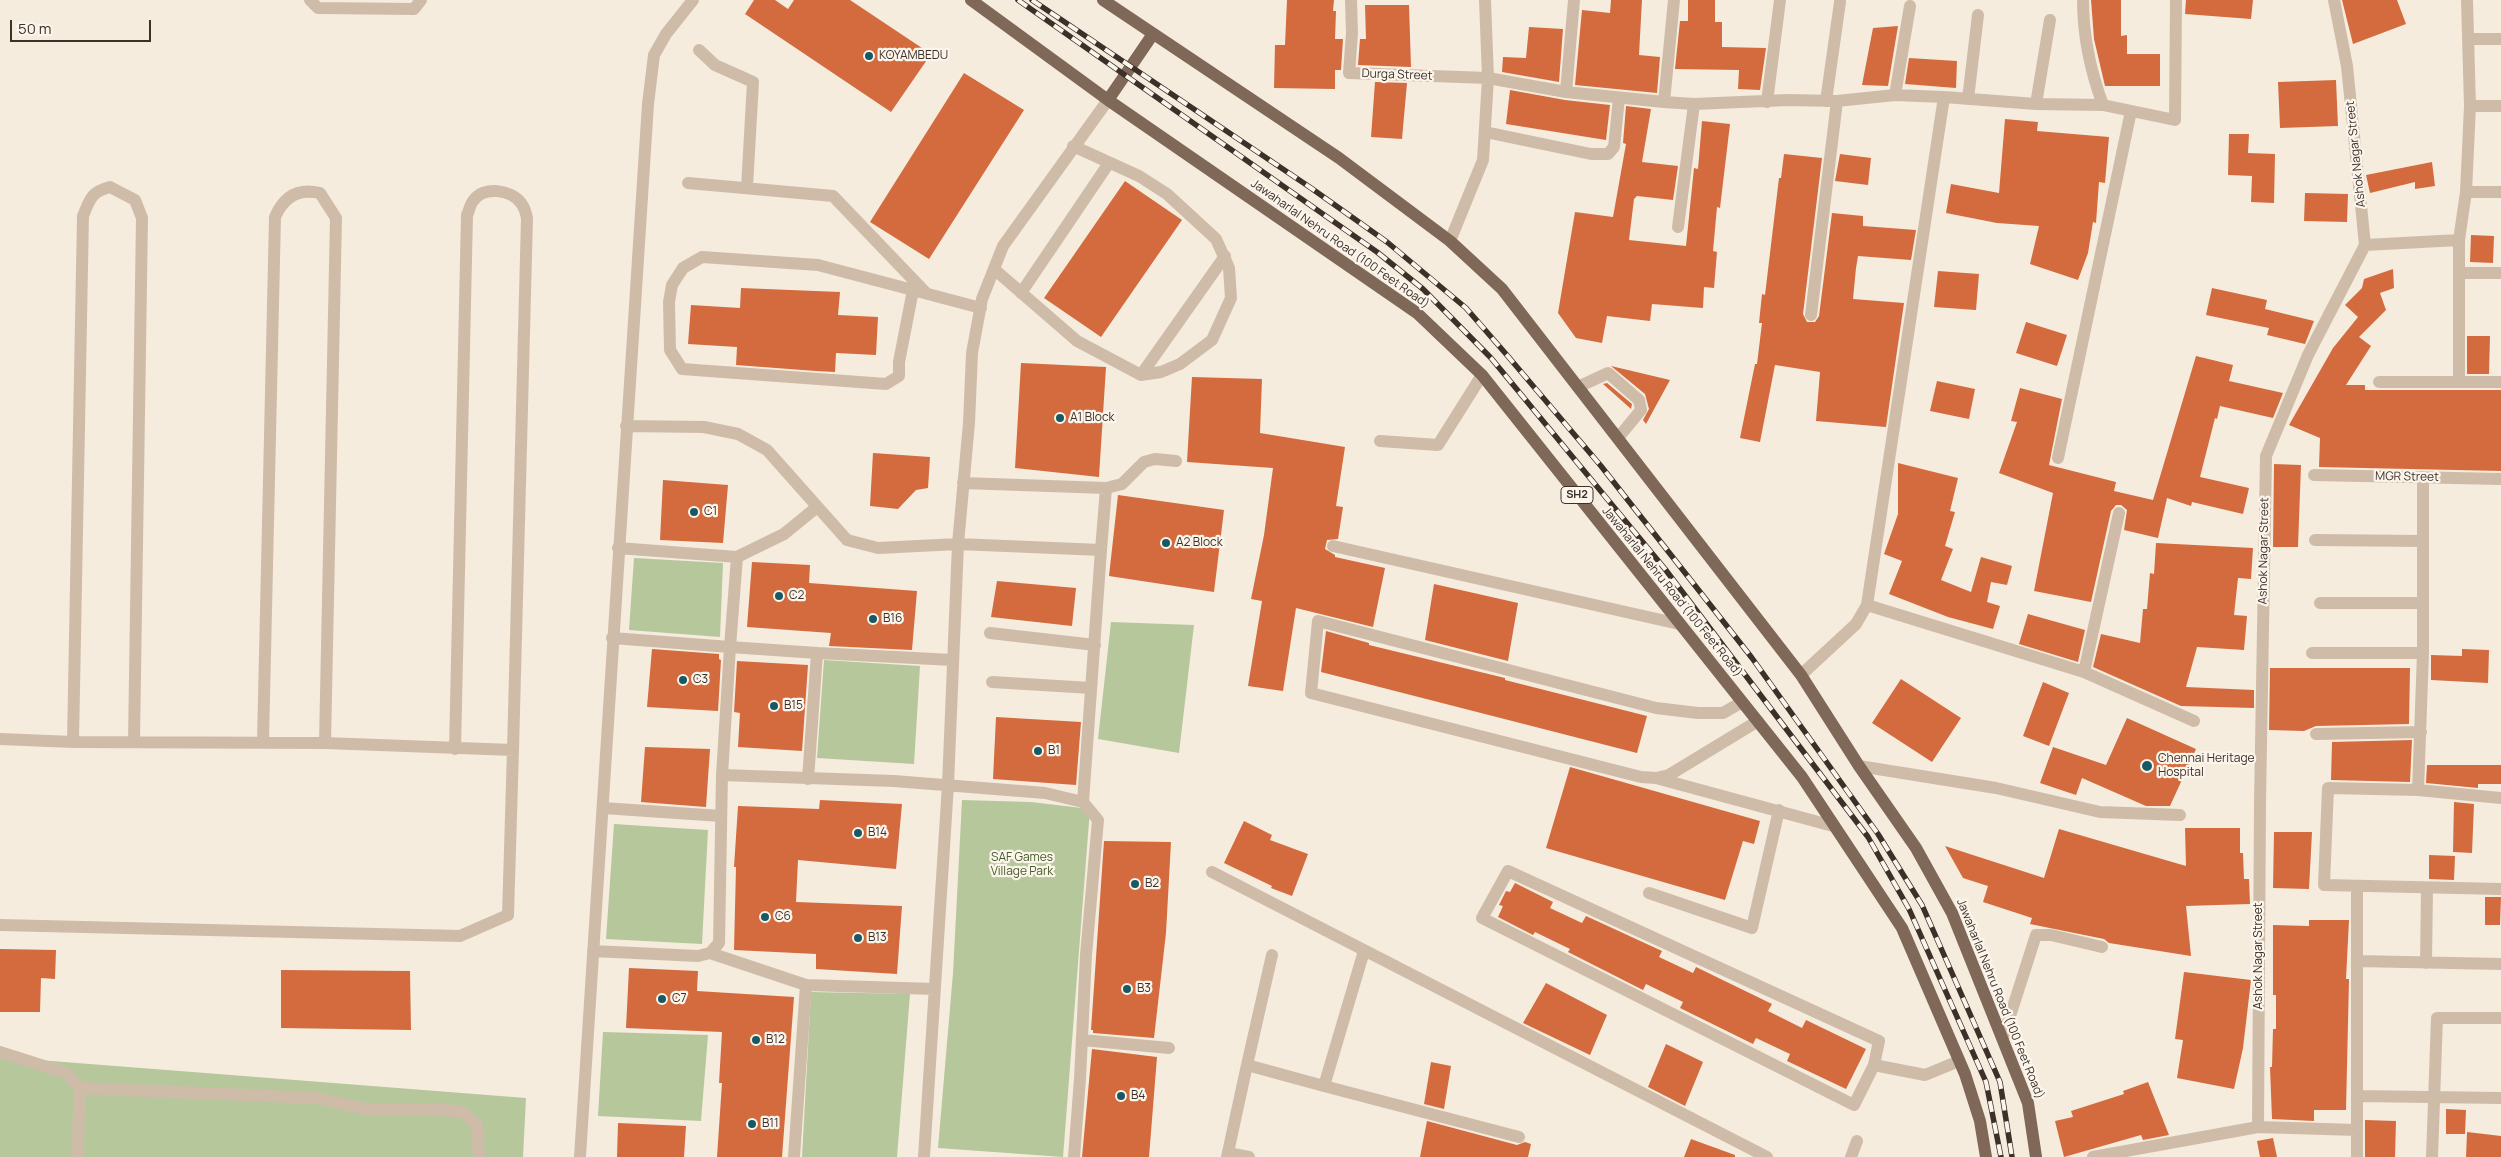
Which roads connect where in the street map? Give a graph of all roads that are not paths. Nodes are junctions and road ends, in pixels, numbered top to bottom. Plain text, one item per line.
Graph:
1 (310, 0) edge
2 (422, 0) edge
3 (693, 0) edge
4 (971, 0) edge
5 (1103, 0) edge
6 (1351, 0) edge
7 (1485, 0) edge
8 (1574, 0) edge
9 (1674, 0) edge
10 (1780, 0) edge
11 (2082, 0) edge
12 (2176, 0) edge
13 (2334, 0) edge
14 (2467, 0) edge
15 (1840, 2) dead end
16 (1910, 6) dead end
17 (1978, 16) dead end
18 (2050, 20) dead end
19 (1154, 34) junction
20 (2468, 39) junction
21 (2501, 39) edge
22 (698, 50) dead end
23 (1488, 78) junction
24 (1566, 92) junction
25 (1895, 95) junction
26 (1944, 97) junction
27 (1619, 98) junction
28 (1968, 99) junction
29 (1108, 100) junction
30 (1832, 101) junction
31 (1664, 102) junction
32 (1767, 102) junction
33 (1694, 104) junction
34 (2036, 104) junction
35 (2103, 105) junction
36 (2470, 106) junction
37 (2501, 106) edge
38 (2131, 111) junction
39 (1485, 132) junction
40 (1073, 146) junction
41 (1109, 163) junction
42 (688, 183) dead end
43 (746, 187) junction
44 (2466, 192) junction
45 (2501, 192) edge
46 (1678, 227) dead end
47 (2458, 240) junction
48 (1450, 241) junction
49 (2365, 245) junction
50 (1225, 256) junction
51 (994, 269) junction
52 (2459, 273) junction
53 (2501, 273) edge
54 (913, 290) junction
55 (926, 293) junction
56 (1021, 293) junction
57 (980, 308) junction
58 (1811, 315) dead end
59 (1141, 375) junction
60 (1482, 375) junction
61 (2379, 382) dead end
62 (2459, 382) junction
63 (2501, 382) edge
64 (1578, 387) junction
65 (626, 426) junction
66 (1618, 438) junction
67 (1380, 441) dead end
68 (2058, 458) dead end
69 (1176, 461) dead end
70 (2314, 475) dead end
71 (2423, 477) junction
72 (2501, 479) edge
73 (963, 483) junction
74 (1106, 488) junction
75 (818, 507) junction
76 (2119, 513) dead end
77 (2315, 540) dead end
78 (2424, 541) junction
79 (958, 544) junction
80 (1333, 546) dead end
81 (618, 548) junction
82 (1101, 550) junction
83 (737, 557) junction
84 (2320, 603) dead end
85 (2423, 603) junction
86 (1867, 605) junction
87 (1679, 624) junction
88 (990, 633) dead end
89 (612, 638) junction
90 (1094, 645) junction
91 (730, 646) junction
92 (817, 653) junction
93 (2423, 653) junction
94 (2312, 654) dead end
95 (953, 660) junction
96 (2084, 672) junction
97 (1801, 675) junction
98 (992, 682) dead end
99 (1091, 688) junction
100 (1742, 702) junction
101 (1758, 721) junction
102 (2194, 721) dead end
103 (2421, 732) junction
104 (2316, 734) dead end
105 (0, 739) edge
106 (74, 742) junction
107 (134, 742) junction
108 (262, 742) junction
109 (325, 743) junction
110 (454, 749) junction
111 (513, 750) junction
112 (1859, 766) junction
113 (722, 775) junction
114 (1656, 778) junction
115 (808, 779) junction
116 (948, 786) junction
117 (2418, 790) junction
118 (2501, 798) edge
119 (1083, 802) junction
120 (603, 808) junction
121 (1779, 810) junction
122 (721, 816) junction
123 (2180, 816) dead end
124 (1832, 826) junction
125 (1212, 872) dead end
126 (2357, 886) junction
127 (2427, 888) junction
128 (2501, 889) edge
129 (1649, 893) dead end
130 (0, 925) edge
131 (2102, 947) dead end
132 (593, 951) junction
133 (1364, 951) junction
134 (710, 953) junction
135 (1272, 954) dead end
136 (2357, 961) junction
137 (2426, 963) junction
138 (2501, 964) edge
139 (806, 985) junction
140 (935, 989) junction
141 (2501, 1018) edge
142 (2002, 1038) junction
143 (1082, 1040) junction
144 (1169, 1048) dead end
145 (0, 1052) edge
146 (1959, 1061) junction
147 (1247, 1065) junction
148 (1874, 1065) junction
149 (1324, 1086) junction
150 (80, 1088) junction
151 (2357, 1096) junction
152 (2434, 1098) junction
153 (2501, 1098) edge
154 (2258, 1127) junction
155 (2357, 1130) junction
156 (1519, 1137) dead end
157 (1856, 1141) dead end
158 (1228, 1155) edge
159 (77, 1157) edge
160 (479, 1157) edge
161 (580, 1157) edge
162 (794, 1157) edge
163 (924, 1157) edge
164 (1074, 1157) edge
165 (1249, 1157) edge
166 (1767, 1157) edge
167 (1851, 1157) edge
168 (1986, 1157) edge
169 (2036, 1157) edge
170 (2092, 1157) edge
171 (2357, 1157) edge
172 (2432, 1157) edge

1 - 2 street
3 - 65 street
4 - 29 main road, Jawaharlal Nehru Road (100 Feet Road) / SH2
5 - 19 main road, Jawaharlal Nehru Road (100 Feet Road)
6 - 23 street, Durga Street
7 - 23 street
8 - 24 street
9 - 31 street
10 - 32 street
11 - 35 street
12 - 38 street
13 - 49 street, Ashok Nagar Street
14 - 20 street
15 - 30 street
16 - 25 street
17 - 28 street
18 - 34 street
19 - 29 main road
19 - 48 main road, Jawaharlal Nehru Road (100 Feet Road)
20 - 21 street
20 - 36 street
22 - 43 street
23 - 24 street
23 - 39 street
24 - 27 street
25 - 26 street
25 - 30 street
26 - 28 street
26 - 86 street
27 - 31 street
27 - 39 street
28 - 34 street
29 - 40 street
29 - 60 main road, Jawaharlal Nehru Road (100 Feet Road) / SH2
30 - 32 street
30 - 58 street
31 - 33 street
32 - 33 street
33 - 46 street
34 - 35 street
35 - 38 street
36 - 37 street
36 - 44 street
38 - 68 street
39 - 48 street
40 - 41 street
40 - 51 street
41 - 50 street
41 - 56 street
42 - 43 street
43 - 55 street
44 - 45 street
44 - 47 street
47 - 49 street
47 - 52 street
48 - 64 main road, Jawaharlal Nehru Road (100 Feet Road)
49 - 154 street, Ashok Nagar Street
50 - 59 street
50 - 59 street
51 - 56 street
51 - 57 street
52 - 53 street
52 - 62 street
54 - 54 street
54 - 55 street
55 - 57 street
56 - 59 street
57 - 73 street
60 - 67 street
60 - 87 main road, Jawaharlal Nehru Road (100 Feet Road) / SH2
61 - 62 street
62 - 63 street
64 - 66 main road, Jawaharlal Nehru Road (100 Feet Road)
64 - 66 street
65 - 75 street
65 - 81 street
66 - 97 main road, Jawaharlal Nehru Road (100 Feet Road)
69 - 74 street
70 - 71 street, MGR Street
71 - 72 street, MGR Street
71 - 78 street
73 - 74 street
73 - 79 street
74 - 82 street
75 - 79 street
75 - 83 street
76 - 96 street
77 - 78 street
78 - 85 street
79 - 82 street
79 - 95 street
80 - 87 street
81 - 83 street
81 - 89 street
82 - 90 street
83 - 91 street
84 - 85 street
85 - 93 street
86 - 96 street
86 - 97 street
87 - 100 main road, Jawaharlal Nehru Road (100 Feet Road) / SH2
88 - 90 street
89 - 91 street
89 - 120 street
90 - 99 street
91 - 92 street
91 - 113 street
92 - 95 street
92 - 115 street
93 - 94 street
93 - 103 street
95 - 116 street
96 - 102 street
97 - 112 main road, Jawaharlal Nehru Road (100 Feet Road)
98 - 99 street
99 - 119 street
100 - 101 main road, Jawaharlal Nehru Road (100 Feet Road) / SH2
100 - 114 street
101 - 114 street
101 - 124 main road, Jawaharlal Nehru Road (100 Feet Road) / SH2
103 - 104 street
103 - 117 street
105 - 106 street
106 - 107 street
106 - 107 street
107 - 108 street
108 - 109 street
108 - 109 street
109 - 110 street
110 - 111 street
110 - 111 street
111 - 130 street
112 - 123 street
112 - 142 main road, Jawaharlal Nehru Road (100 Feet Road)
113 - 115 street
113 - 122 street
114 - 121 street
115 - 116 street
116 - 119 street
116 - 140 street
117 - 118 street
117 - 126 street
119 - 143 street
120 - 122 street
120 - 132 street
121 - 124 street
121 - 129 street
122 - 134 street
124 - 146 main road, Jawaharlal Nehru Road (100 Feet Road) / SH2
125 - 133 street
126 - 127 street
126 - 136 street
127 - 128 street
127 - 137 street
131 - 142 street
132 - 134 street
132 - 161 street
133 - 149 street
133 - 166 street
134 - 139 street
135 - 147 street
136 - 137 street
136 - 151 street
137 - 138 street
139 - 140 street
139 - 162 street
140 - 163 street
141 - 152 street
142 - 169 main road, Jawaharlal Nehru Road (100 Feet Road)
143 - 144 street
143 - 164 street
145 - 150 street
146 - 148 street
146 - 168 main road, Jawaharlal Nehru Road (100 Feet Road) / SH2
147 - 149 street
147 - 158 street
148 - 148 street
149 - 156 street
150 - 159 street
150 - 160 street
151 - 152 street
151 - 155 street
152 - 153 street
152 - 172 street
154 - 155 street
154 - 170 street
155 - 171 street
157 - 167 street
158 - 165 street

